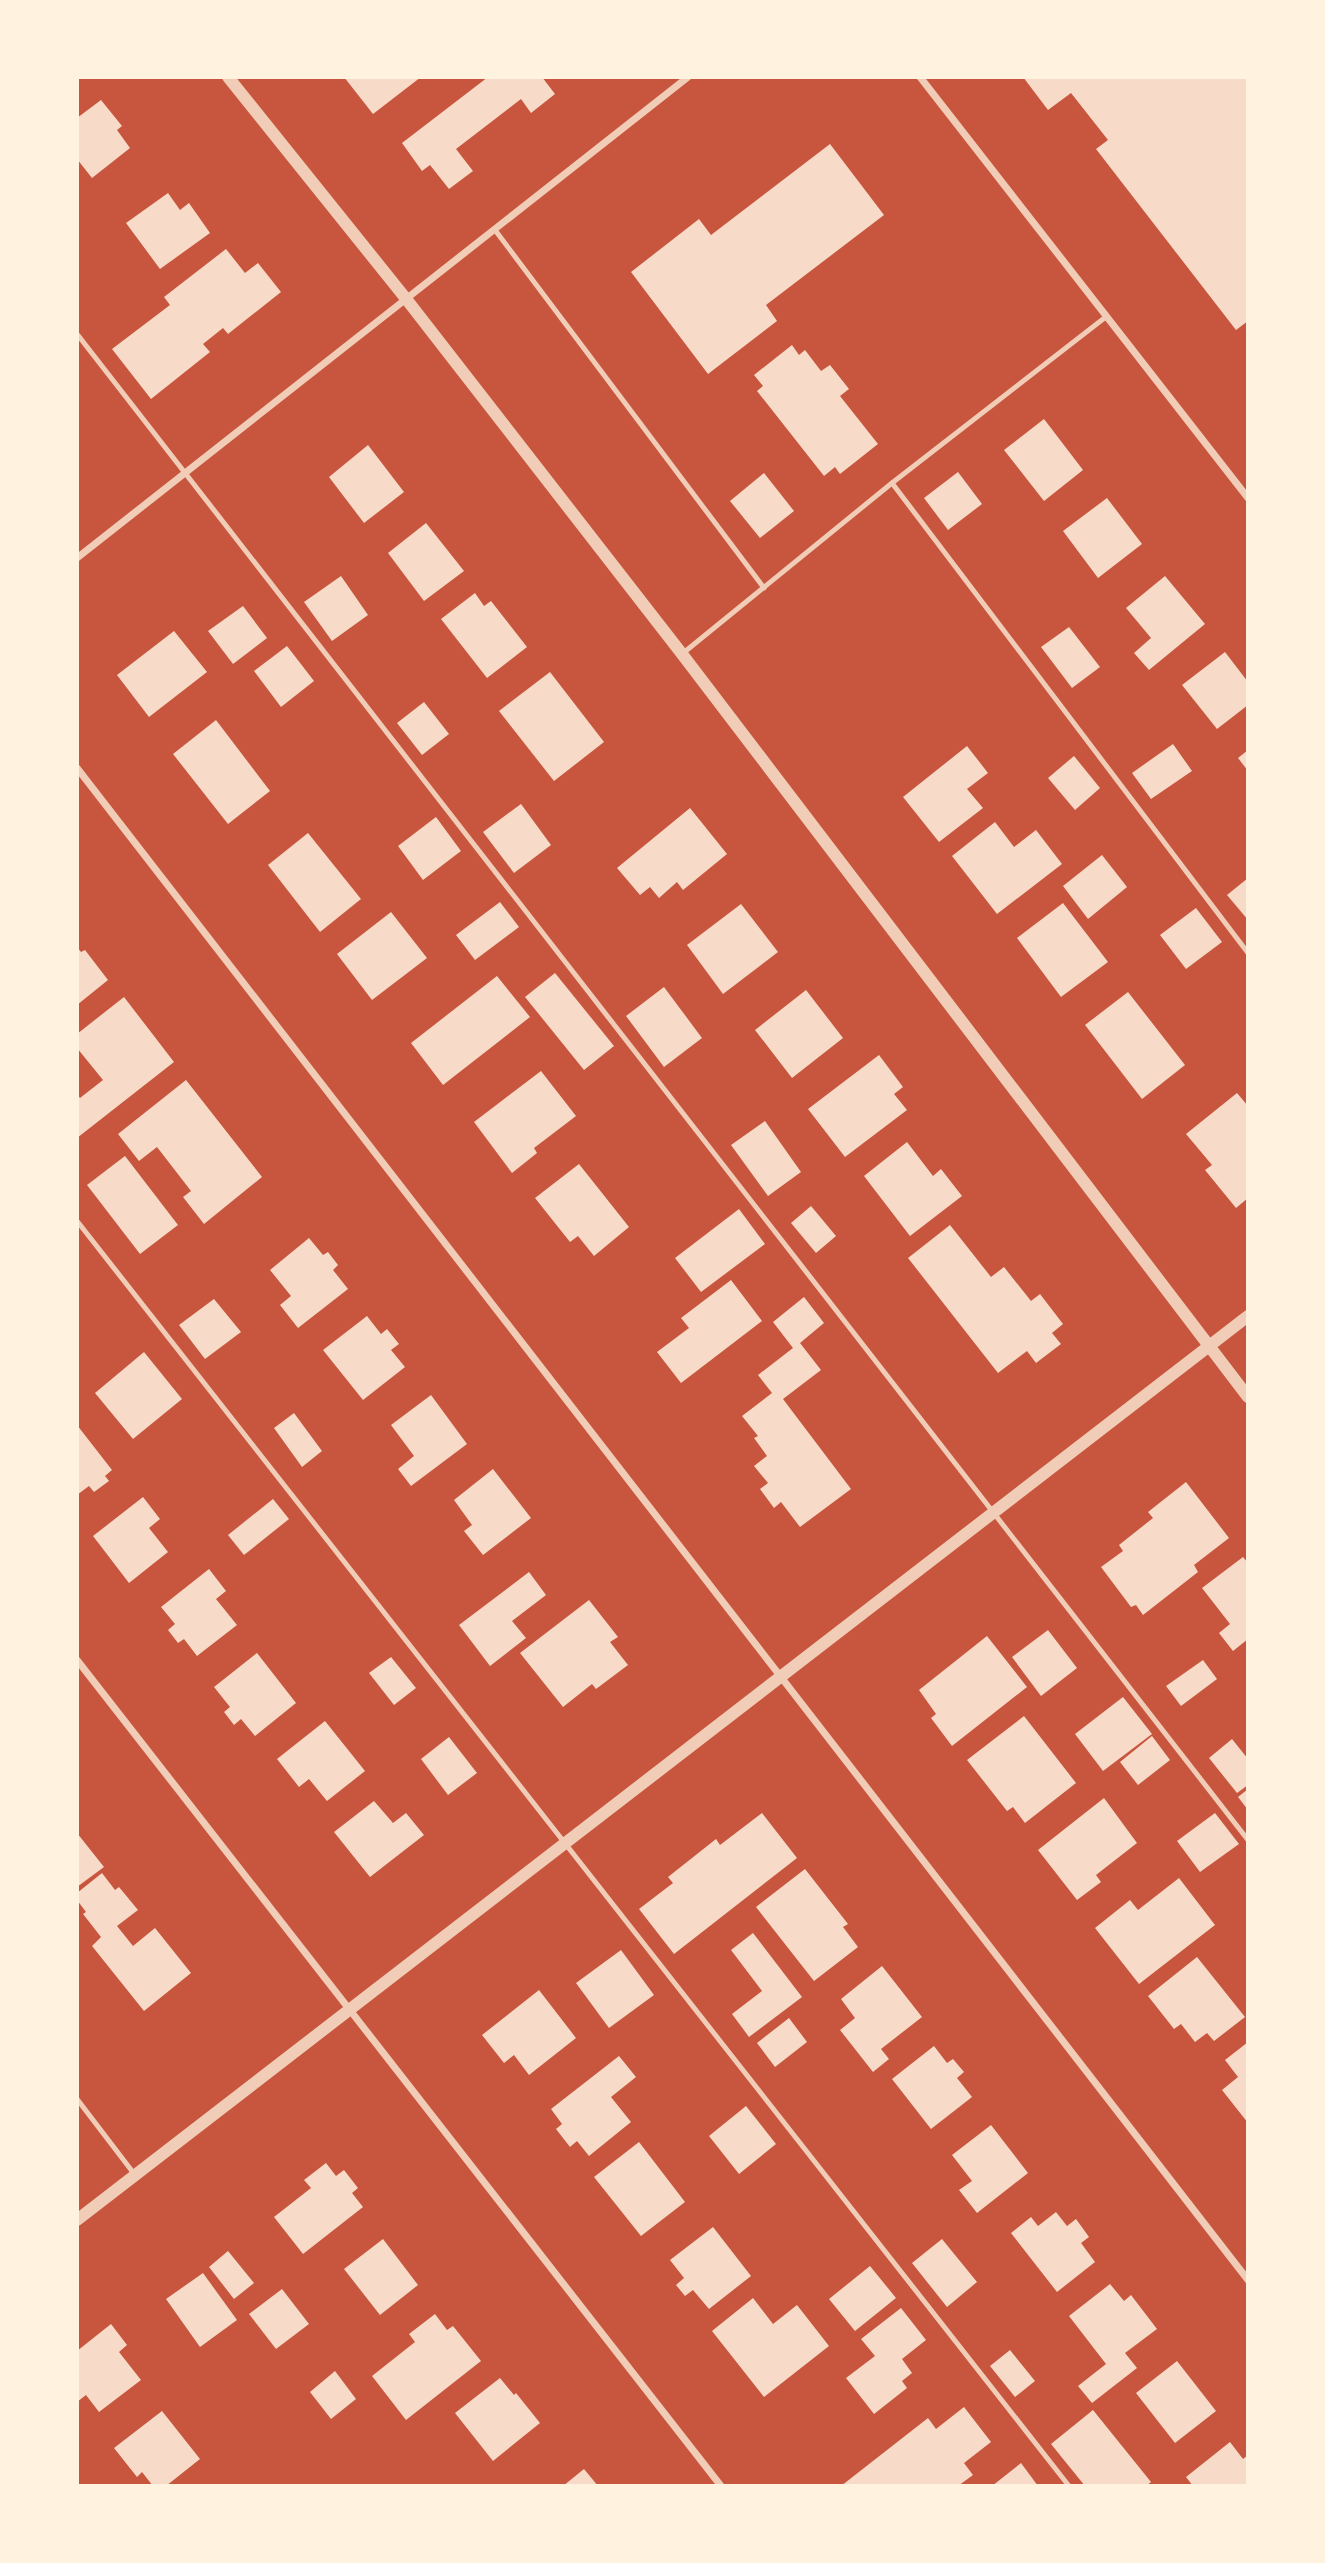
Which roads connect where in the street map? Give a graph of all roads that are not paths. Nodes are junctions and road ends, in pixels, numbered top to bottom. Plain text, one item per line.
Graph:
1 (228, 77) edge
2 (688, 77) edge
3 (920, 77) edge
4 (495, 230) junction
5 (407, 300) junction
6 (1107, 316) junction
7 (77, 334) edge
8 (186, 472) junction
9 (892, 483) junction
10 (1248, 498) edge
11 (77, 558) edge
12 (764, 588) junction
13 (682, 654) junction
14 (77, 768) edge
15 (1248, 953) edge
16 (77, 1221) edge
17 (1248, 1317) edge
18 (1209, 1347) junction
19 (1248, 1397) edge
20 (993, 1513) junction
21 (77, 1660) edge
22 (780, 1676) junction
23 (1248, 1840) edge
24 (564, 1843) junction
25 (350, 2010) junction
26 (77, 2099) edge
27 (135, 2175) junction
28 (77, 2220) edge
29 (1248, 2280) edge
30 (721, 2486) edge
31 (1069, 2486) edge

1 - 5 street
2 - 4 street
3 - 6 street
4 - 5 street
4 - 12 lane
5 - 8 street
5 - 13 street
6 - 9 lane
6 - 10 street
7 - 8 lane
8 - 11 street
8 - 20 lane
9 - 12 lane
9 - 15 lane
12 - 13 lane
13 - 18 street
14 - 22 street
16 - 24 lane
17 - 18 street
18 - 19 street
18 - 20 street
20 - 22 street
20 - 23 lane
21 - 25 street
22 - 24 street
22 - 29 street
24 - 25 street
24 - 31 lane
25 - 27 street
25 - 30 street
26 - 27 lane
27 - 28 street

